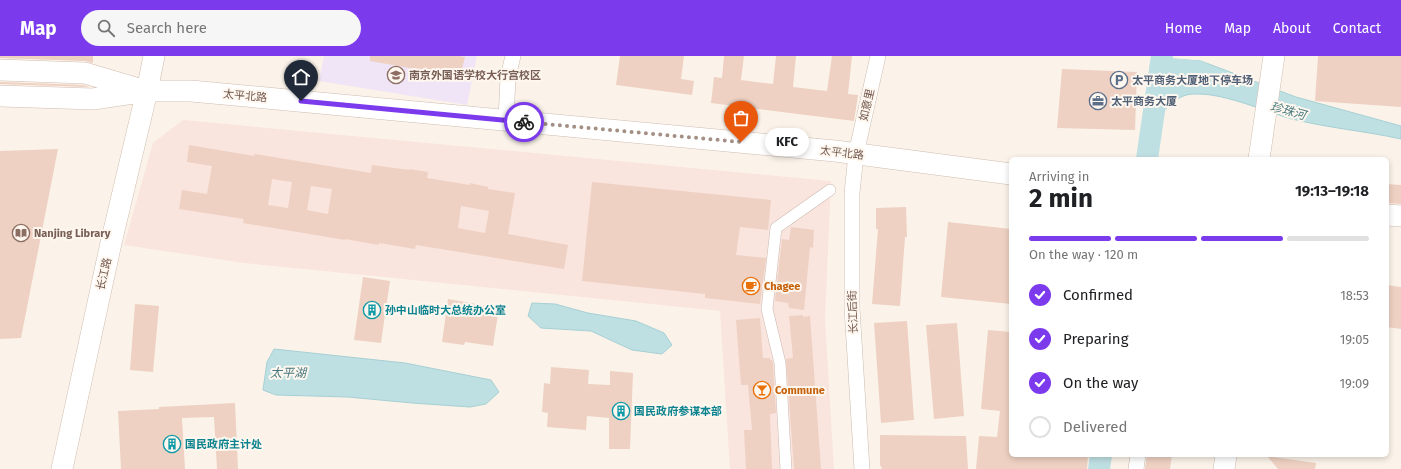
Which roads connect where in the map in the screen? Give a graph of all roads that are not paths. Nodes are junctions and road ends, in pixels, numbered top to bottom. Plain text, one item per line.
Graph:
1 (154, 56) edge
2 (513, 56) edge
3 (878, 56) edge
4 (1273, 57) edge
5 (0, 70) edge
6 (147, 91) junction
7 (0, 96) edge
8 (506, 120) junction
9 (856, 154) junction
10 (1259, 157) edge
11 (1009, 174) edge
12 (830, 190) dead end
13 (1389, 215) edge
14 (1401, 216) edge
15 (1138, 457) edge
16 (1226, 457) edge
17 (62, 469) edge
18 (786, 469) edge
19 (862, 469) edge
20 (1136, 469) edge
21 (1224, 469) edge

1 - 6 main road, 长江路
2 - 8 street
3 - 9 street, 如意里
4 - 10 main road
5 - 6 main road, 太平北路
6 - 7 main road, 太平北路
6 - 8 main road, 太平北路
6 - 17 main road, 长江路
8 - 9 main road, 太平北路
9 - 11 main road, 太平北路
9 - 19 street, 长江后街
12 - 18 street
13 - 14 main road
15 - 20 street
16 - 21 main road

